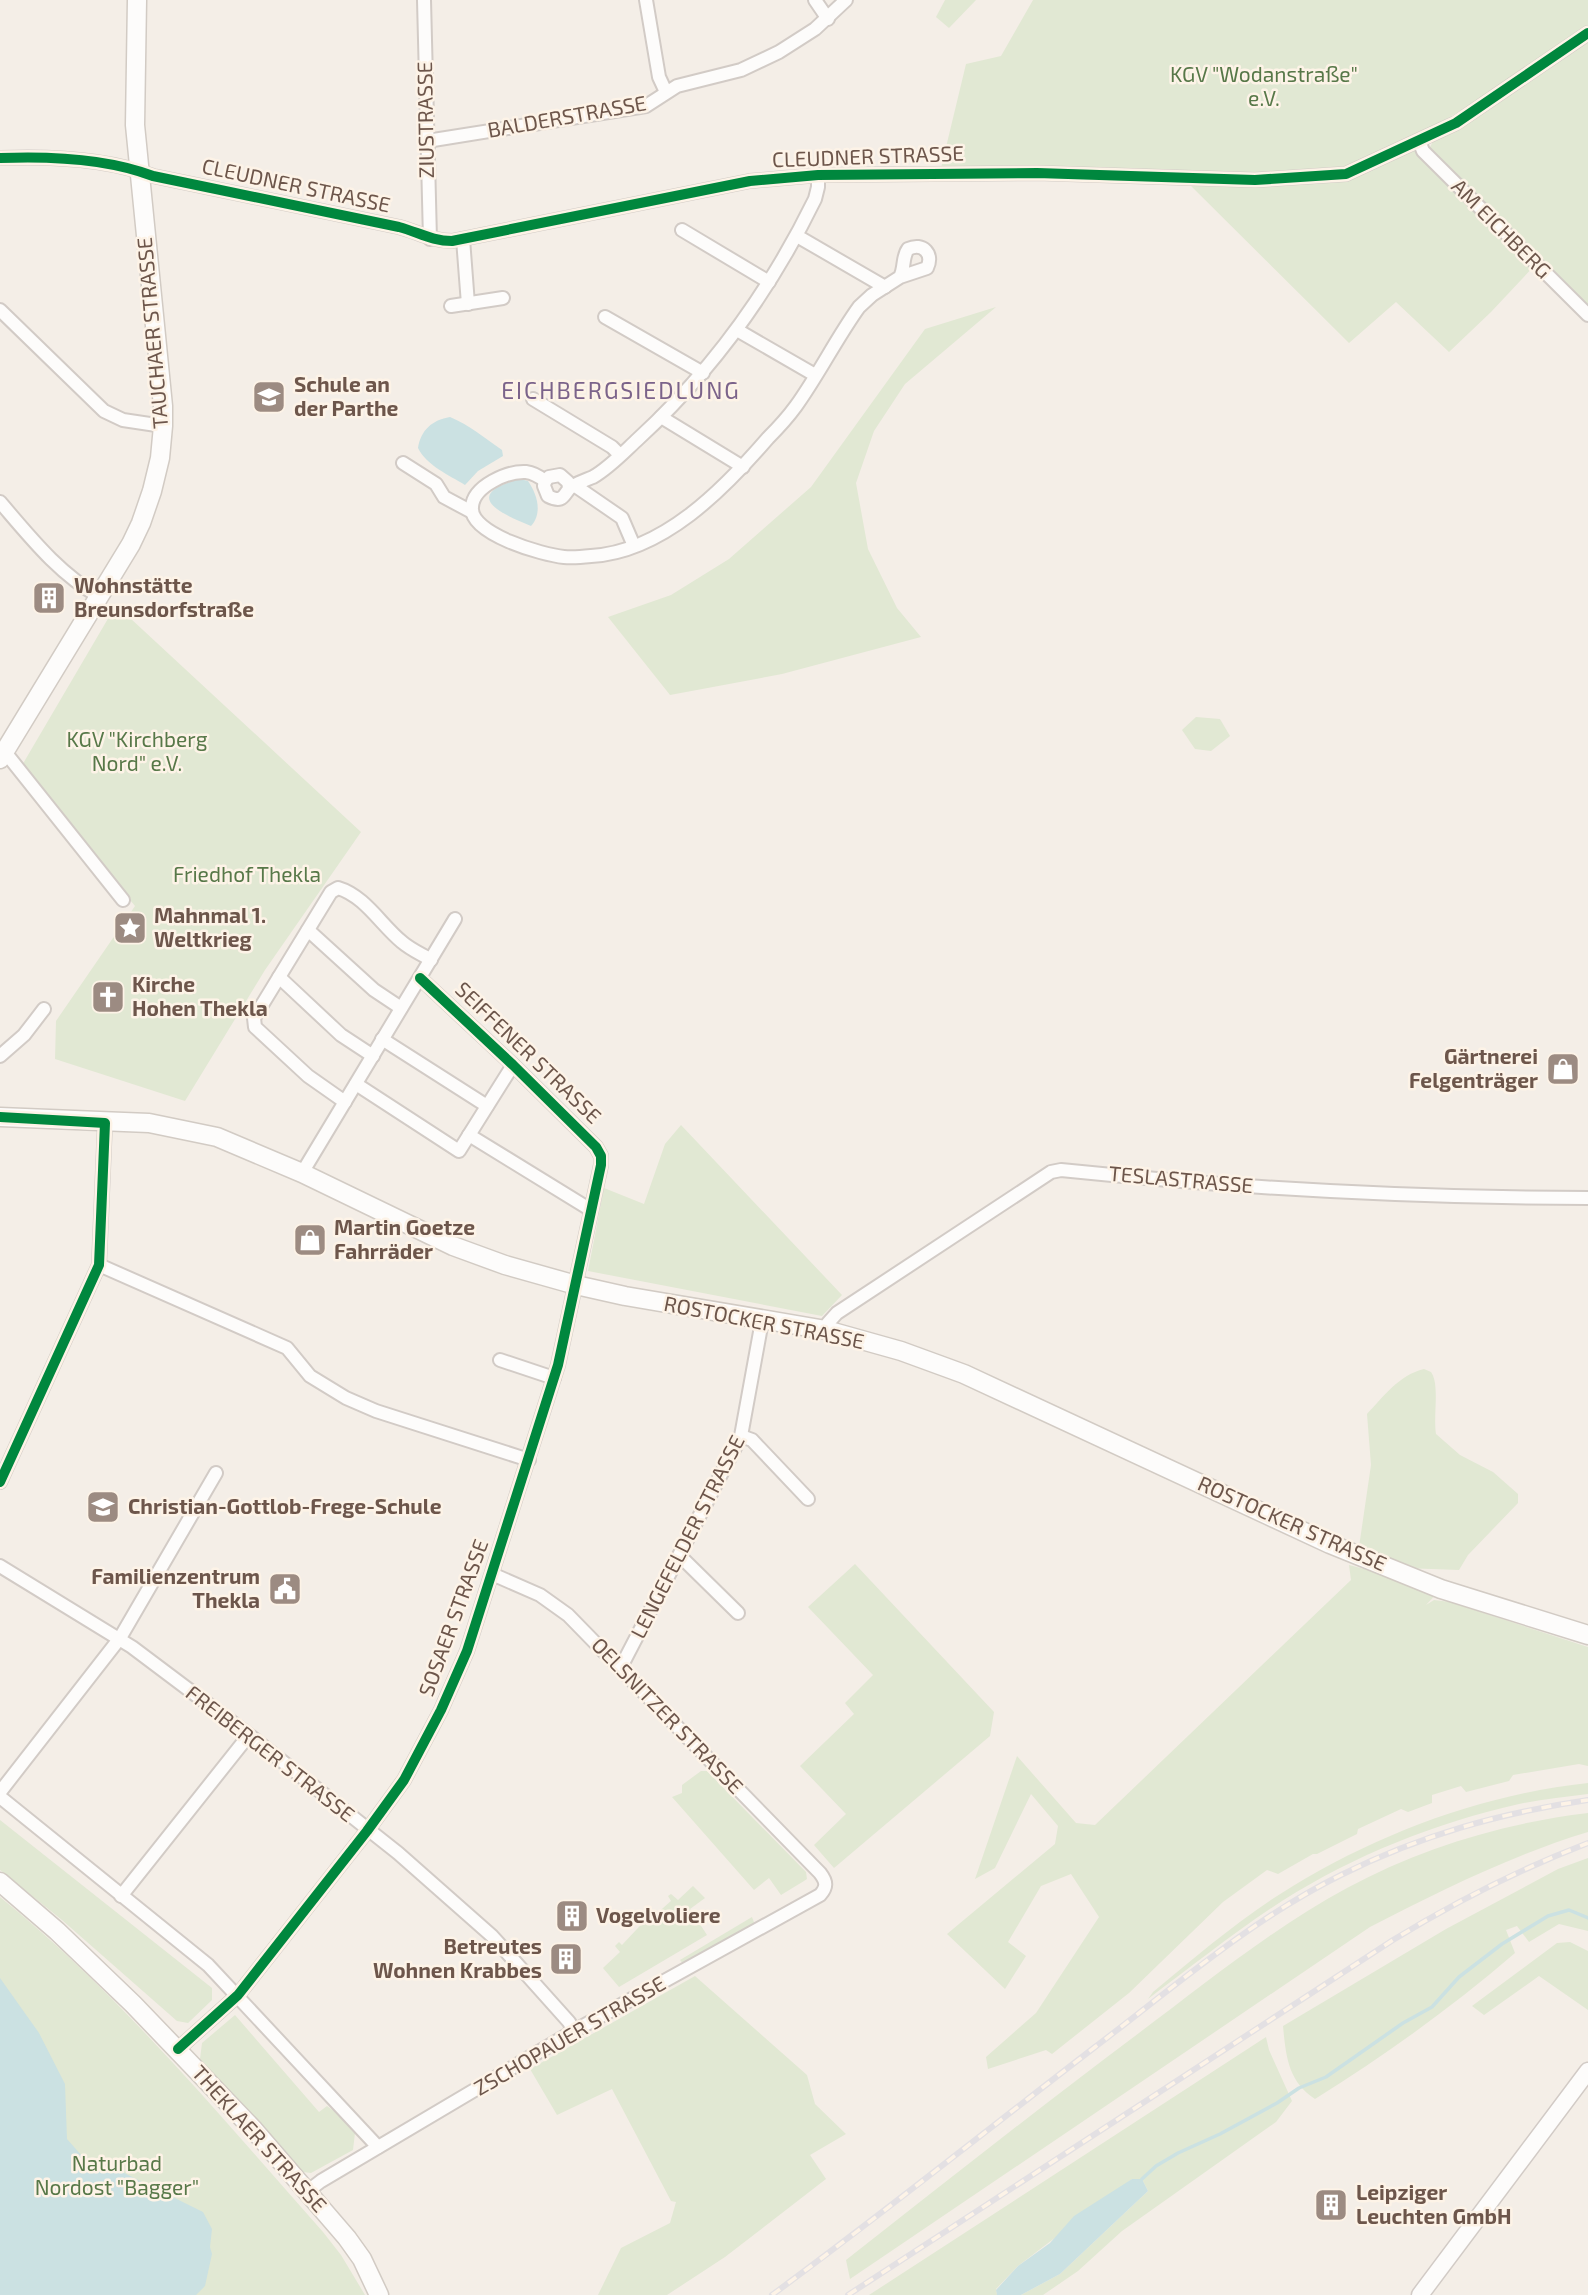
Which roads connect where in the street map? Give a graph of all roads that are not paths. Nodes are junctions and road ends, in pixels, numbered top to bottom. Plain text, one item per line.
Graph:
1 (137, 0) edge
2 (424, 0) edge
3 (646, 0) edge
4 (814, 0) edge
5 (846, 0) edge
6 (828, 19) junction
7 (1588, 33) edge
8 (666, 92) junction
9 (427, 141) junction
10 (1419, 141) junction
11 (0, 158) edge
12 (139, 171) junction
13 (818, 175) junction
14 (682, 230) dead end
15 (797, 236) junction
16 (430, 239) junction
17 (463, 239) junction
18 (900, 277) dead end
19 (769, 282) junction
20 (885, 287) junction
21 (503, 298) dead end
22 (468, 304) junction
23 (451, 306) dead end
24 (0, 310) edge
25 (1588, 315) edge
26 (605, 317) dead end
27 (737, 330) junction
28 (702, 373) junction
29 (816, 375) junction
30 (533, 399) dead end
31 (661, 417) junction
32 (163, 426) junction
33 (621, 455) junction
34 (403, 463) dead end
35 (743, 467) junction
36 (545, 481) junction
37 (571, 486) junction
38 (0, 502) edge
39 (472, 512) junction
40 (634, 546) junction
41 (100, 597) junction
42 (2, 756) edge
43 (123, 900) dead end
44 (455, 919) dead end
45 (308, 930) junction
46 (431, 960) junction
47 (279, 977) junction
48 (419, 978) junction
49 (401, 1008) junction
50 (44, 1009) dead end
51 (382, 1039) junction
52 (0, 1056) edge
53 (373, 1056) junction
54 (513, 1065) junction
55 (356, 1084) junction
56 (345, 1102) junction
57 (487, 1106) junction
58 (0, 1117) edge
59 (106, 1123) junction
60 (469, 1135) junction
61 (302, 1173) junction
62 (1588, 1198) edge
63 (591, 1210) junction
64 (99, 1265) junction
65 (576, 1285) junction
66 (762, 1321) junction
67 (826, 1330) junction
68 (500, 1360) dead end
69 (554, 1378) junction
70 (741, 1436) junction
71 (529, 1460) junction
72 (216, 1473) dead end
73 (0, 1482) edge
74 (808, 1499) dead end
75 (680, 1556) junction
76 (0, 1566) edge
77 (492, 1574) junction
78 (738, 1613) dead end
79 (1588, 1635) edge
80 (120, 1638) junction
81 (621, 1667) junction
82 (249, 1735) junction
83 (0, 1792) edge
84 (0, 1797) edge
85 (367, 1831) junction
86 (826, 1880) joint
87 (0, 1882) edge
88 (121, 1896) junction
89 (238, 1995) junction
90 (574, 2031) junction
91 (178, 2049) junction
92 (1588, 2071) edge
93 (378, 2147) junction
94 (308, 2191) junction
95 (379, 2295) edge
96 (1420, 2295) edge

1 - 12 main road, TAUCHAER STRASSE
2 - 9 street, ZIUSTRASSE
3 - 8 street
4 - 6 street
5 - 6 street, BALDERSTRASSE
6 - 8 street, BALDERSTRASSE
7 - 10 street, CLEUDNER STRASSE
8 - 9 street, BALDERSTRASSE
9 - 16 street, ZIUSTRASSE
10 - 13 street, CLEUDNER STRASSE
10 - 25 street, AM EICHBERG
11 - 12 street, CLEUDNER STRASSE
12 - 16 street, CLEUDNER STRASSE
12 - 32 main road, TAUCHAER STRASSE
13 - 15 street
13 - 17 street, CLEUDNER STRASSE
14 - 19 street
15 - 19 street
15 - 20 street
16 - 17 street, CLEUDNER STRASSE
17 - 22 street
18 - 20 street
19 - 27 street
20 - 29 street
21 - 22 street
22 - 23 street
24 - 32 street
26 - 28 street
27 - 28 street
27 - 29 street
28 - 31 street
29 - 35 street
30 - 33 street
31 - 33 street
31 - 35 street
32 - 41 main road, TAUCHAER STRASSE
33 - 37 street
34 - 39 street
35 - 40 street
36 - 37 street
36 - 37 street
36 - 39 street
37 - 40 street
38 - 41 street
39 - 40 street
41 - 42 main road, TAUCHAER STRASSE
42 - 43 street, TAUCHAER STRASSE
44 - 46 street
45 - 46 street
45 - 47 street
45 - 49 street
46 - 48 street
47 - 53 street
47 - 56 street
48 - 49 street
48 - 54 street, SEIFFENER STRASSE
49 - 51 street
50 - 52 street
51 - 53 street
51 - 57 street
53 - 55 street
54 - 57 street
54 - 63 street, SEIFFENER STRASSE
55 - 56 street
55 - 60 street
56 - 61 street
57 - 60 street
58 - 59 main road, ROSTOCKER STRASSE
59 - 61 main road, ROSTOCKER STRASSE
59 - 64 street
60 - 63 street
61 - 65 main road, ROSTOCKER STRASSE
62 - 67 street, TESLASTRASSE
63 - 65 street, SEIFFENER STRASSE
64 - 71 street
64 - 73 street
65 - 66 main road, ROSTOCKER STRASSE
65 - 69 street, SOSAER STRASSE
66 - 67 main road, ROSTOCKER STRASSE
66 - 70 street, LENGEFELDER STRASSE
67 - 79 main road, ROSTOCKER STRASSE
68 - 69 street
69 - 71 street, SOSAER STRASSE
70 - 74 street
70 - 75 street, LENGEFELDER STRASSE
71 - 77 street, SOSAER STRASSE
72 - 80 street
75 - 78 street
75 - 81 street, LENGEFELDER STRASSE
76 - 80 street, FREIBERGER STRASSE
77 - 81 street, OELSNITZER STRASSE
77 - 85 street, SOSAER STRASSE
80 - 82 street, FREIBERGER STRASSE
80 - 83 street
81 - 86 street, OELSNITZER STRASSE
82 - 85 street, FREIBERGER STRASSE
82 - 88 street
84 - 88 street
85 - 89 street, SOSAER STRASSE
85 - 90 street, FREIBERGER STRASSE
86 - 90 street, ZSCHOPAUER STRASSE
87 - 91 main road, THEKLAER STRASSE
88 - 89 street
89 - 91 street, SOSAER STRASSE
89 - 93 street
90 - 93 street, ZSCHOPAUER STRASSE
91 - 94 main road, THEKLAER STRASSE
92 - 96 street
93 - 94 street, ZSCHOPAUER STRASSE
94 - 95 main road, THEKLAER STRASSE

